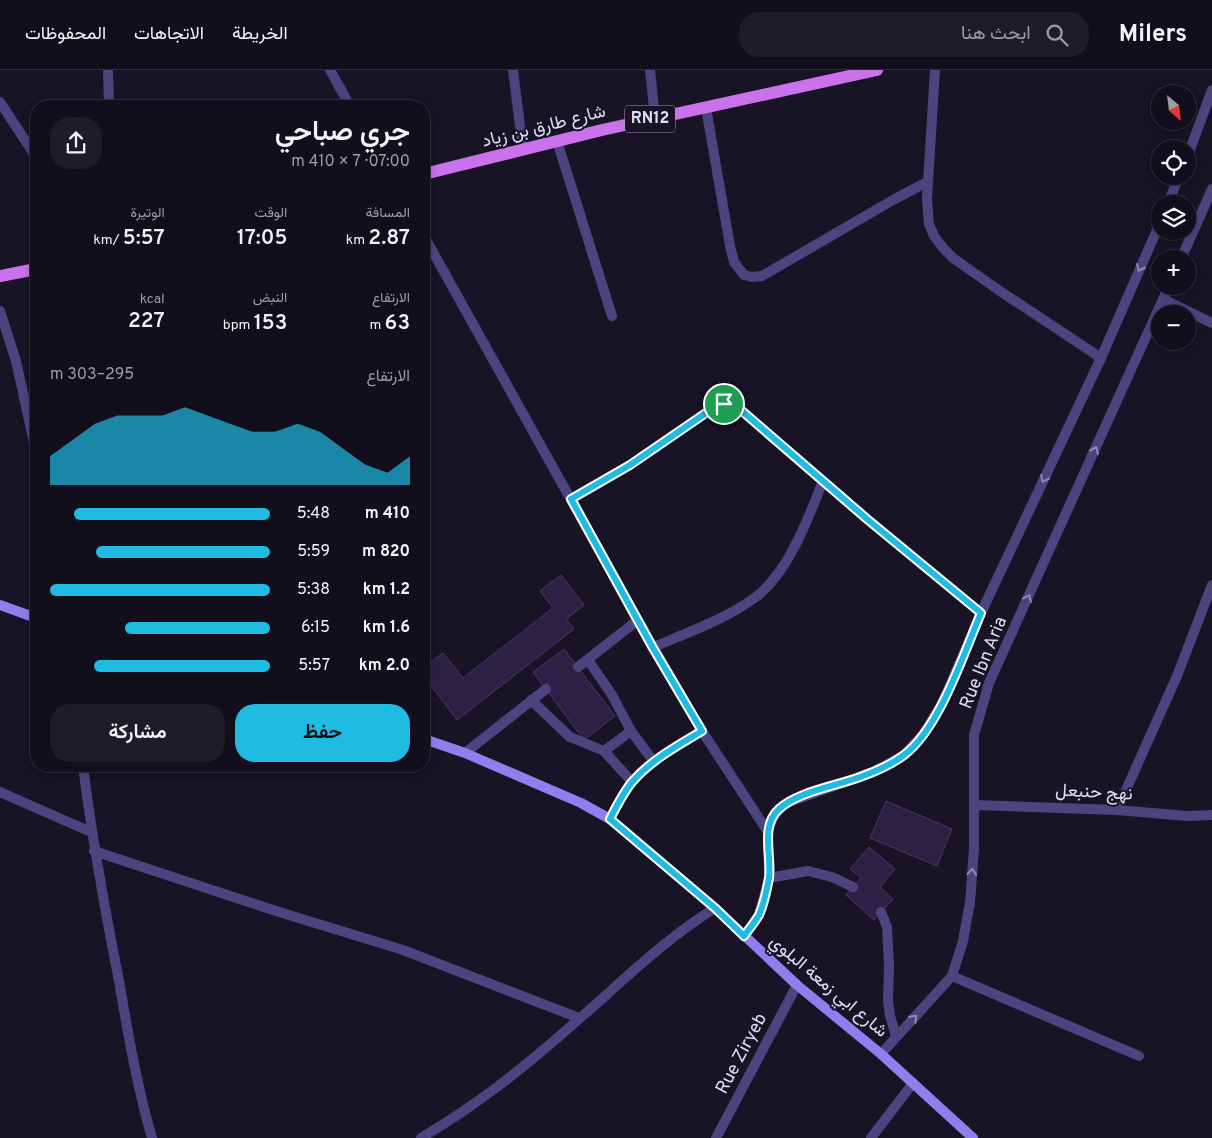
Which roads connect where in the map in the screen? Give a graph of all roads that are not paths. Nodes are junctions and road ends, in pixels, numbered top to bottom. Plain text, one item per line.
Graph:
1 (108, 70) edge
2 (330, 70) edge
3 (513, 70) edge
4 (650, 70) edge
5 (877, 70) edge
6 (935, 70) edge
7 (1212, 90) edge
8 (109, 100) edge
9 (347, 100) edge
10 (0, 102) edge
11 (706, 108) junction
12 (655, 118) junction
13 (1193, 140) edge
14 (557, 141) junction
15 (30, 148) edge
16 (523, 150) junction
17 (430, 173) edge
18 (927, 182) junction
19 (1212, 189) edge
20 (1153, 240) edge
21 (430, 247) edge
22 (1185, 250) edge
23 (30, 270) edge
24 (0, 276) edge
25 (1164, 295) edge
26 (1163, 298) junction
27 (0, 311) edge
28 (612, 316) dead end
29 (1212, 323) edge
30 (1101, 358) junction
31 (30, 425) edge
32 (823, 481) junction
33 (571, 499) junction
34 (1212, 585) edge
35 (0, 605) edge
36 (981, 613) junction
37 (30, 616) edge
38 (638, 620) junction
39 (653, 648) junction
40 (588, 660) junction
41 (578, 667) dead end
42 (546, 689) dead end
43 (531, 700) junction
44 (631, 731) junction
45 (702, 731) junction
46 (430, 741) edge
47 (604, 752) junction
48 (465, 753) junction
49 (654, 762) junction
50 (84, 772) edge
51 (632, 782) junction
52 (0, 792) edge
53 (975, 805) junction
54 (1117, 810) junction
55 (1212, 815) edge
56 (610, 819) junction
57 (91, 832) junction
58 (768, 832) junction
59 (94, 851) junction
60 (769, 878) junction
61 (853, 887) dead end
62 (715, 908) junction
63 (881, 912) dead end
64 (744, 936) junction
65 (952, 976) junction
66 (797, 985) junction
67 (579, 1018) junction
68 (896, 1036) junction
69 (881, 1054) junction
70 (1138, 1056) dead end
71 (913, 1083) junction
72 (152, 1138) edge
73 (421, 1138) edge
74 (716, 1138) edge
75 (872, 1138) edge
76 (973, 1138) edge

1 - 8 street
2 - 9 street
3 - 16 street
4 - 12 street
5 - 11 main road, شارع طارق بن زياد / RN12
6 - 18 street
7 - 13 street
10 - 15 street
11 - 12 main road, شارع طارق بن زياد / RN12
11 - 18 street
12 - 14 main road, شارع طارق بن زياد / RN12
14 - 16 main road, شارع طارق بن زياد / RN12
14 - 28 street
16 - 17 main road, شارع طارق بن زياد / RN12
18 - 30 street
19 - 22 street
20 -> 30 street, Rue Ibn Aria
21 - 33 street
23 - 24 main road
25 - 26 street, Rue Ibn Aria
26 - 29 street
53 -> 26 street, Rue Ibn Aria
27 - 31 street
30 -> 36 street, Rue Ibn Aria
32 - 33 street
32 - 36 street
32 - 39 street
33 - 38 street
34 - 54 street
35 - 37 main road
36 - 58 street, Rue Ibn Aria
38 - 39 street
38 - 40 street
39 - 45 street
40 - 41 street
40 - 44 street
42 - 43 street
43 - 47 street
43 - 48 street
44 - 47 street
44 - 49 street
45 - 49 street
45 - 58 street
46 - 48 main road, شارع ابي زمعة البلوي
47 - 51 street
48 - 56 main road, شارع ابي زمعة البلوي
49 - 51 street
50 - 57 street
51 - 56 street
52 - 57 street
53 - 54 street, نهج حنبعل
65 -> 53 street, Rue Ibn Aria
54 - 55 street, نهج حنبعل
56 - 62 main road, شارع ابي زمعة البلوي
57 - 59 street
58 - 60 street
59 - 67 street
59 - 72 street
60 - 61 street
60 - 64 street
62 - 64 main road, شارع ابي زمعة البلوي
62 - 67 street
63 - 68 street
64 - 66 main road, شارع ابي زمعة البلوي
68 -> 65 street, Rue Ibn Aria
65 - 70 street
66 - 69 main road, شارع ابي زمعة البلوي
66 - 74 street, Rue Ziryeb
67 - 73 street
68 - 69 street, Rue Ibn Aria
69 - 71 main road, شارع ابي زمعة البلوي
71 - 75 street
71 - 76 main road, شارع ابي زمعة البلوي

